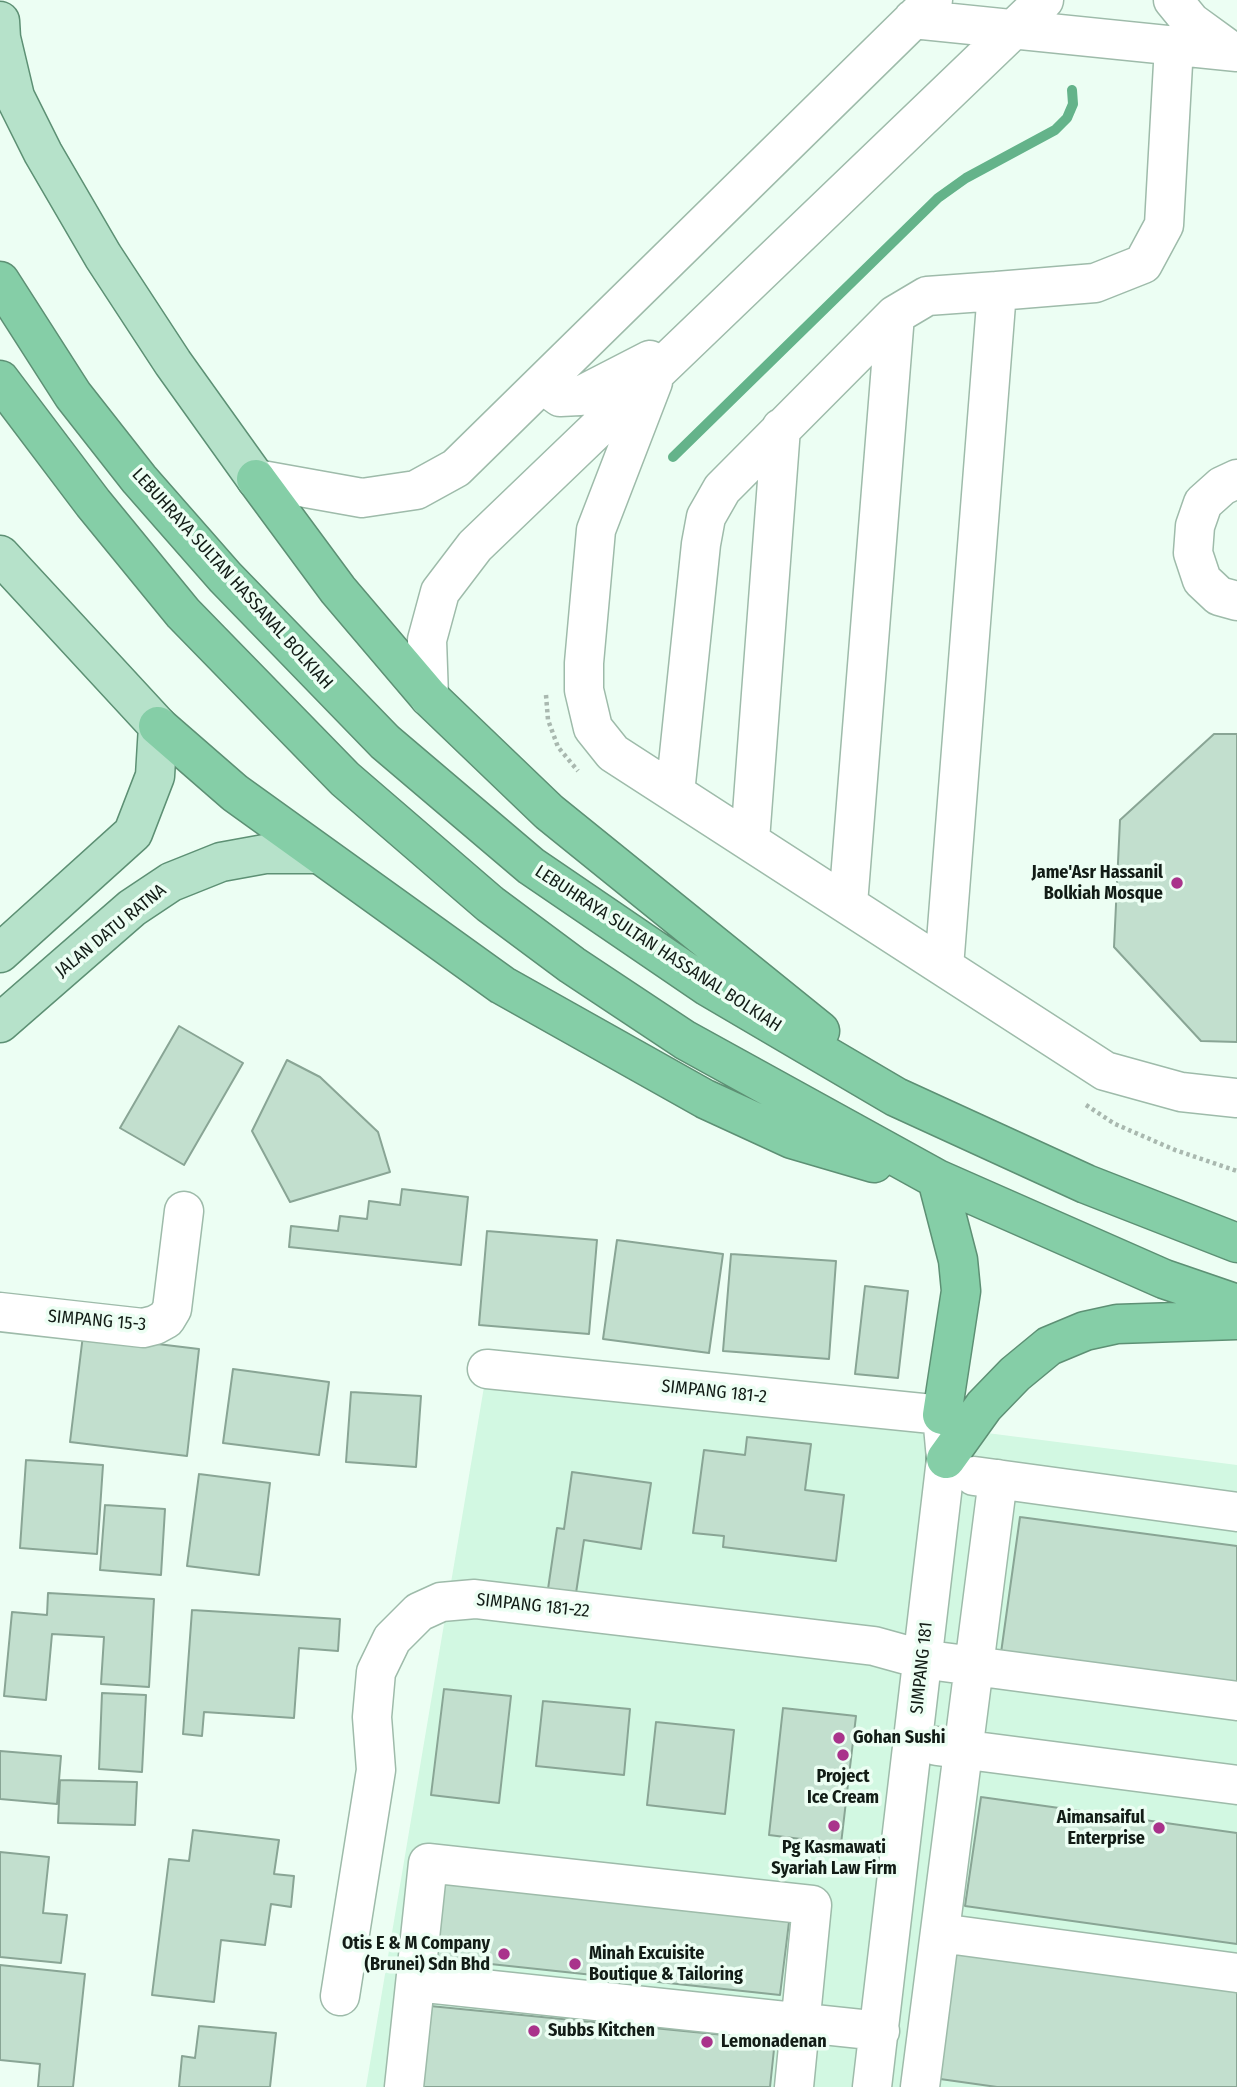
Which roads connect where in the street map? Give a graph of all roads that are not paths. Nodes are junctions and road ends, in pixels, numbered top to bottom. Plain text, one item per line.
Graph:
1 (1045, 0) edge
2 (1173, 0) edge
3 (923, 10) edge
4 (0, 20) edge
5 (1013, 30) junction
6 (1174, 46) junction
7 (1235, 52) edge
8 (0, 281) edge
9 (997, 291) junction
10 (895, 315) junction
11 (688, 339) junction
12 (657, 370) junction
13 (0, 380) edge
14 (542, 384) junction
15 (781, 428) junction
16 (1237, 478) edge
17 (256, 479) junction
18 (0, 555) edge
19 (1237, 601) edge
20 (429, 697) junction
21 (159, 726) junction
22 (675, 793) junction
23 (750, 840) junction
24 (317, 854) junction
25 (848, 904) junction
26 (0, 953) edge
27 (944, 967) junction
28 (0, 1023) edge
29 (1237, 1098) edge
30 (918, 1108) junction
31 (934, 1177) junction
32 (184, 1211) dead end
33 (1237, 1243) edge
34 (1237, 1304) edge
35 (0, 1312) edge
36 (1237, 1320) edge
37 (487, 1369) dead end
38 (942, 1415) junction
39 (945, 1466) junction
40 (998, 1479) junction
41 (1237, 1512) edge
42 (921, 1660) junction
43 (974, 1666) junction
44 (1237, 1702) edge
45 (914, 1742) junction
46 (964, 1749) junction
47 (1237, 1785) edge
48 (940, 1933) junction
49 (1237, 1973) edge
50 (416, 1982) junction
51 (340, 1996) dead end
52 (802, 2021) junction
53 (880, 2031) junction
54 (404, 2087) edge
55 (794, 2087) edge
56 (872, 2087) edge
57 (920, 2087) edge

1 - 5 street
2 - 7 street
3 - 5 street
3 - 14 street
4 - 17 main road
5 - 6 street
5 - 11 street
6 - 7 street
6 - 9 street
8 - 30 highway, LEBUHRAYA SULTAN HASSANAL BOLKIAH
9 - 10 street
9 - 27 street
10 - 15 street
10 - 25 street
11 - 12 street
11 - 14 street
12 - 20 street
12 - 22 street
13 - 31 highway
14 - 17 street
15 - 22 street
15 - 23 street
16 - 19 street
17 - 20 highway
18 - 21 main road
20 - 30 highway
21 - 24 highway
21 - 26 main road
22 - 23 street
23 - 25 street
24 - 28 main road, JALAN DATU RATNA
24 - 31 highway
25 - 27 street
27 - 29 street
30 - 33 highway, LEBUHRAYA SULTAN HASSANAL BOLKIAH
31 - 34 highway
31 - 38 highway
32 - 35 street, SIMPANG 15-3
36 - 39 highway
37 - 38 street, SIMPANG 181-2
38 - 39 street, SIMPANG 181
39 - 40 street
39 - 42 street, SIMPANG 181
40 - 41 street
40 - 43 street
42 - 43 street, SIMPANG 181-22
42 - 45 street, SIMPANG 181
42 - 51 street, SIMPANG 181-22
43 - 44 street, SIMPANG 181-22
43 - 46 street
45 - 46 street
45 - 53 street, SIMPANG 181
46 - 47 street
46 - 48 street
48 - 49 street
48 - 57 street
50 - 52 street
50 - 52 street
50 - 54 street
52 - 53 street
52 - 55 street
53 - 56 street, SIMPANG 181

